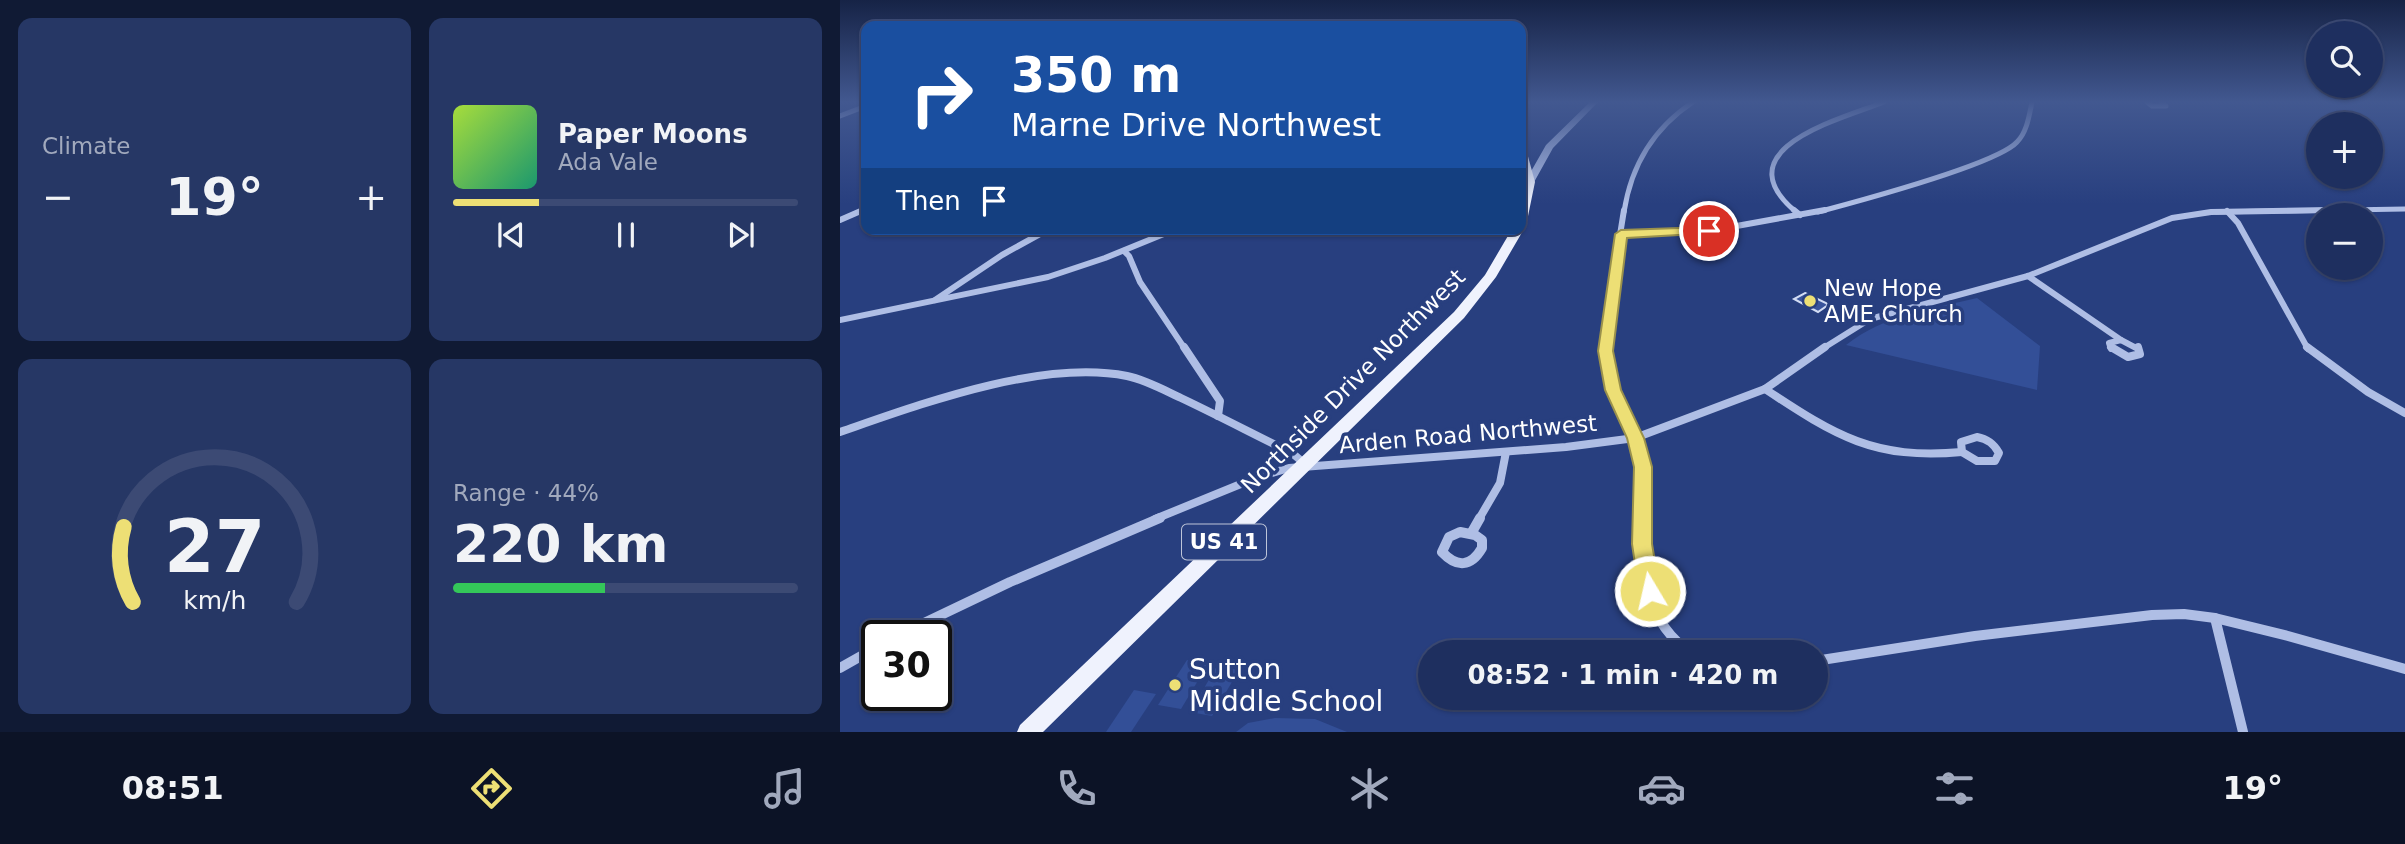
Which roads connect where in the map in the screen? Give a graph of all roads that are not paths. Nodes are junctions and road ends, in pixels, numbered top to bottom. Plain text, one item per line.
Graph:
1 (1561, 136) edge
2 (1660, 136) edge
3 (1796, 136) edge
4 (2023, 136) edge
5 (1547, 150) junction
6 (1526, 154) edge
7 (1526, 166) edge
8 (1530, 182) junction
9 (1526, 199) edge
10 (2405, 209) edge
11 (861, 211) edge
12 (2227, 211) junction
13 (1800, 215) junction
14 (840, 220) edge
15 (1621, 234) junction
16 (1039, 235) edge
17 (1163, 235) edge
18 (1514, 235) edge
19 (1124, 251) junction
20 (2028, 276) junction
21 (935, 300) junction
22 (840, 320) edge
23 (2121, 340) dead end
24 (1765, 389) junction
25 (2405, 413) edge
26 (1218, 416) junction
27 (840, 432) edge
28 (1635, 438) junction
29 (1506, 452) junction
30 (1962, 452) junction
31 (1305, 464) junction
32 (1472, 532) junction
33 (2215, 618) junction
34 (931, 620) edge
35 (1673, 640) edge
36 (861, 657) edge
37 (1828, 659) edge
38 (840, 668) edge
39 (2405, 669) edge
40 (1028, 732) edge
41 (2243, 732) edge

1 - 5 street
2 - 15 street
3 - 13 street
4 - 13 street
5 - 6 street
5 - 8 street
7 - 8 main road
8 - 9 main road
10 - 12 street, Arden Road Northwest
11 - 14 street
12 - 20 street, Arden Road Northwest
12 - 25 street
13 - 15 street
15 - 28 street
16 - 21 street
17 - 19 street
18 - 31 main road, Northside Drive Northwest / US 41
19 - 21 street
19 - 26 street
20 - 23 street
20 - 24 street, Arden Road Northwest
21 - 22 street
24 - 28 street, Arden Road Northwest
24 - 30 street
26 - 27 street
26 - 31 street
28 - 29 street, Arden Road Northwest
28 - 35 street
29 - 31 street, Arden Road Northwest
29 - 32 street
30 - 30 street
31 - 34 street, Arden Road Northwest
31 - 40 main road, Northside Drive Northwest / US 41
32 - 32 street
33 - 37 street
33 - 39 street
33 - 41 street
36 - 38 street

